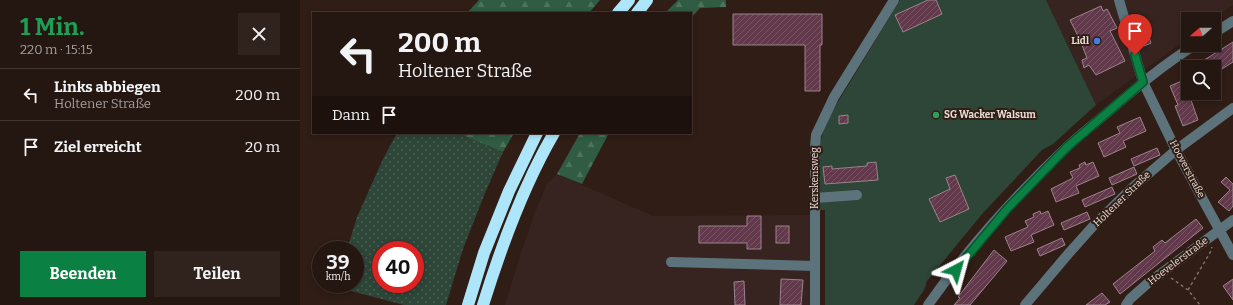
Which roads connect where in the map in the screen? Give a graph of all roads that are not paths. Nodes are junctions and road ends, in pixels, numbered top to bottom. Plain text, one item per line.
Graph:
1 (629, 0) edge
2 (648, 0) edge
3 (894, 0) edge
4 (1118, 0) edge
5 (619, 12) edge
6 (638, 12) edge
7 (1233, 21) edge
8 (1221, 29) edge
9 (1184, 52) edge
10 (1143, 82) junction
11 (1233, 108) edge
12 (537, 134) edge
13 (554, 134) edge
14 (1176, 150) junction
15 (857, 195) dead end
16 (815, 198) junction
17 (1233, 220) edge
18 (1216, 232) junction
19 (1233, 255) edge
20 (671, 262) dead end
21 (815, 266) junction
22 (468, 305) edge
23 (483, 305) edge
24 (815, 305) edge
25 (928, 305) edge
26 (1025, 305) edge
27 (1126, 305) edge

1 - 5 highway
2 - 6 highway
3 - 16 street, Kerskensweg
4 - 10 street
7 - 8 street
9 - 10 street
10 - 14 street, Hooverstraße
10 - 25 street
11 - 14 street, Holtener Straße
12 - 22 highway
13 - 23 highway
14 - 18 street, Hooverstraße
14 - 26 street, Holtener Straße
15 - 16 street
16 - 21 street, Kerskensweg
17 - 18 street, Hoevelerstraße
18 - 19 street, Hooverstraße
18 - 27 street, Hoevelerstraße
20 - 21 street
21 - 24 street, Kerskensweg

